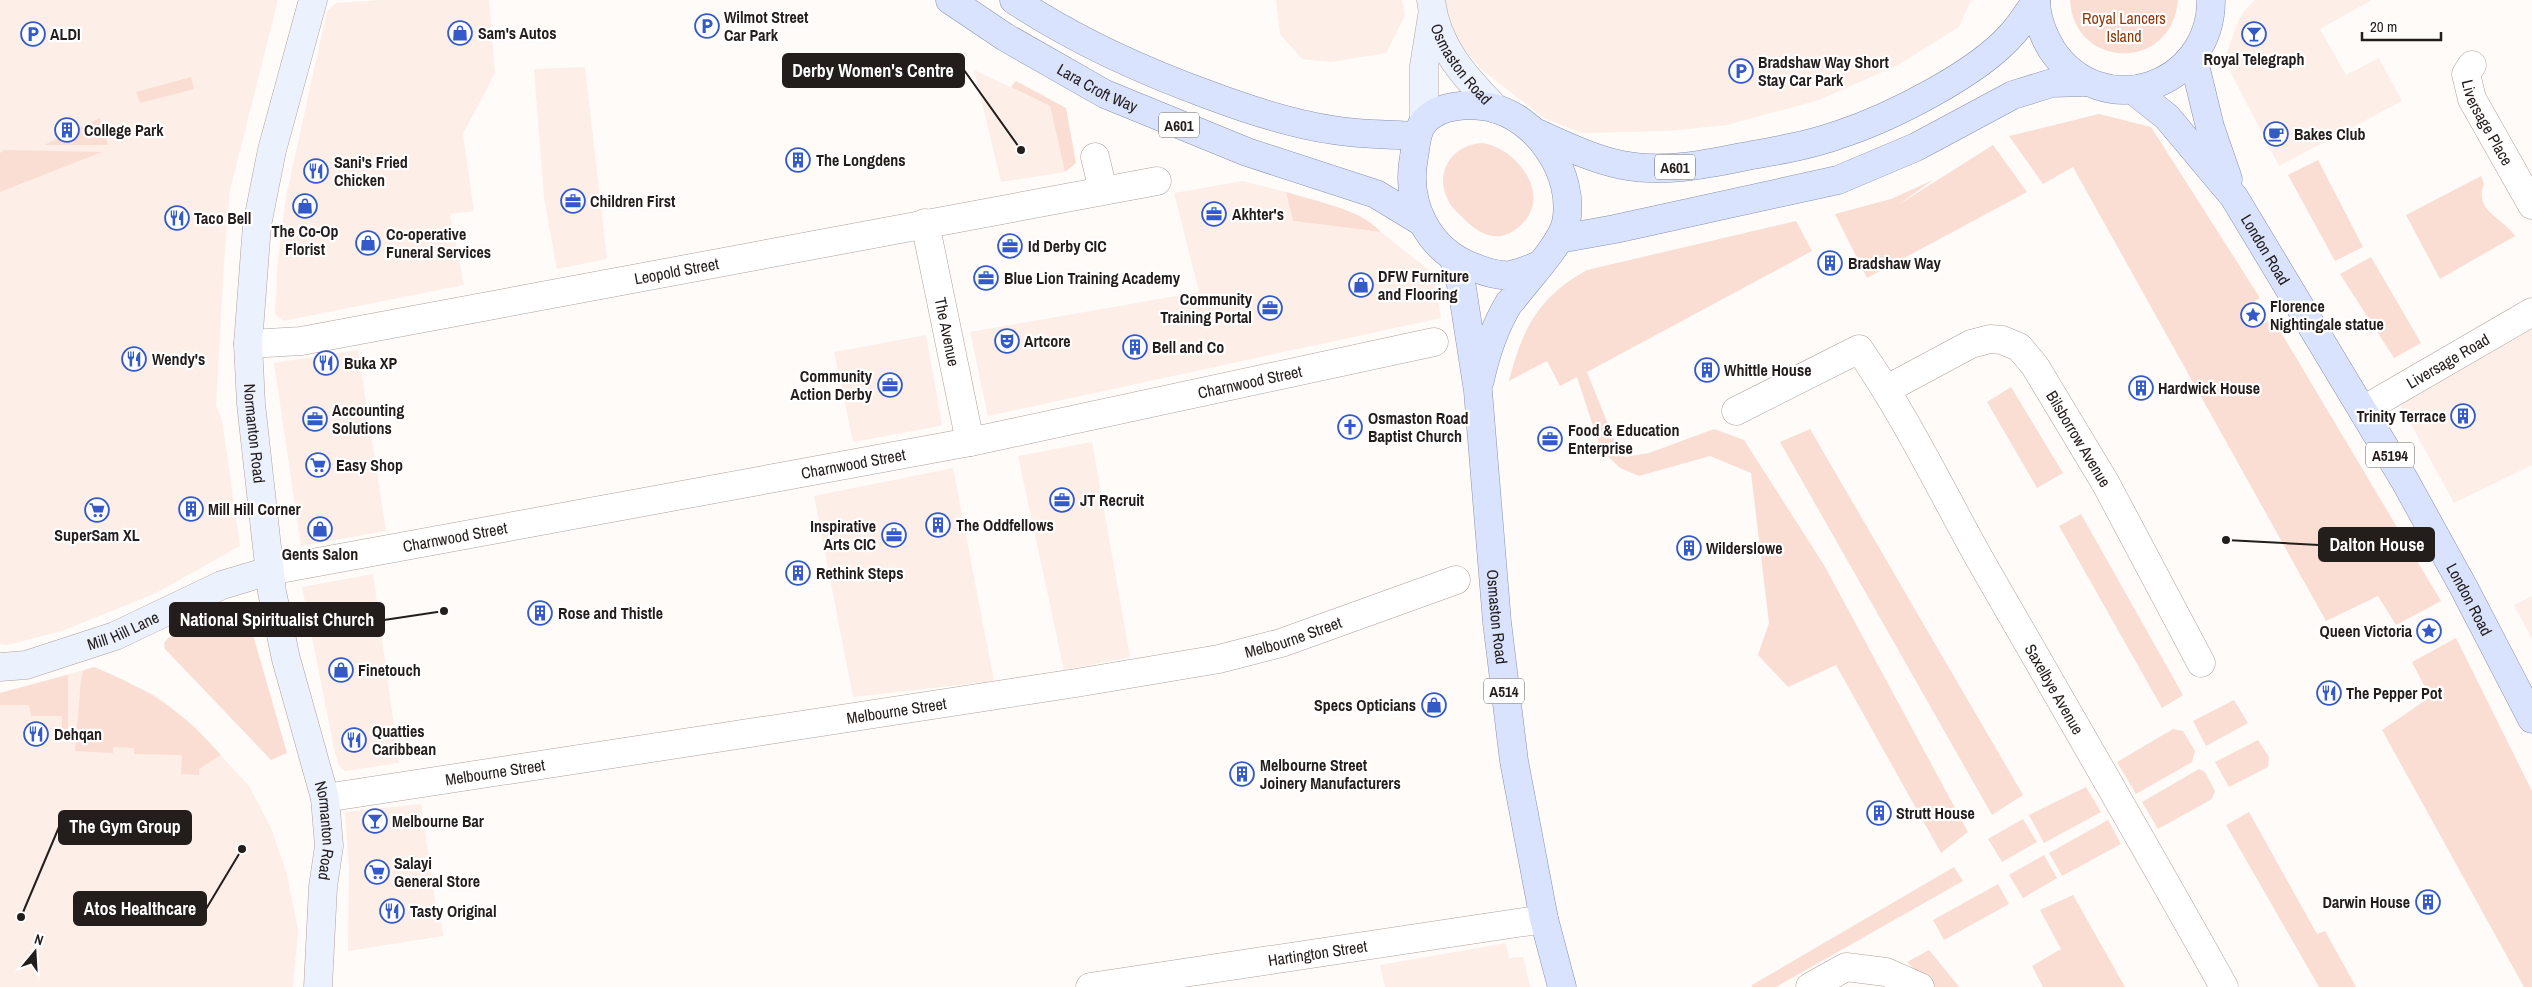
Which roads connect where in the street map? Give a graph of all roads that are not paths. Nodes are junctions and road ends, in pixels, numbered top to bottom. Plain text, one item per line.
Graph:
1 (313, 0) edge
2 (950, 0) edge
3 (1014, 0) edge
4 (2036, 1) edge
5 (2214, 4) edge
6 (1432, 7) edge
7 (2193, 58) junction
8 (2472, 65) dead end
9 (2086, 82) junction
10 (2133, 90) junction
11 (1496, 109) junction
12 (1421, 129) junction
13 (1532, 131) junction
14 (1095, 157) dead end
15 (1157, 181) dead end
16 (1103, 190) junction
17 (2234, 197) junction
18 (2532, 205) edge
19 (1422, 222) junction
20 (926, 223) junction
21 (1559, 239) junction
22 (1454, 260) junction
23 (1539, 265) junction
24 (2532, 312) edge
25 (1434, 342) dead end
26 (248, 344) junction
27 (1887, 389) junction
28 (1478, 391) junction
29 (2363, 410) junction
30 (1736, 411) dead end
31 (970, 442) junction
32 (269, 571) junction
33 (1456, 580) dead end
34 (2201, 663) dead end
35 (0, 667) edge
36 (2532, 719) edge
37 (326, 798) junction
38 (1544, 919) junction
39 (318, 987) edge
40 (1090, 987) edge
41 (1562, 987) edge
42 (1810, 987) edge
43 (1920, 987) edge
44 (2224, 987) edge

1 - 26 street, Normanton Road
2 - 19 main road, Lara Croft Way / A601
3 - 12 main road, Lara Croft Way / A601
4 - 9 main road, A601
4 - 13 main road, A601
5 - 7 main road, A601
6 - 11 street, Osmaston Road
6 - 12 street, Osmaston Road
7 - 10 main road, A601
7 - 17 main road, London Road
8 - 18 street, Liversage Place
9 - 10 main road, A601
9 - 21 main road, A601
10 - 17 main road, London Road / A5194
11 - 12 main road
11 - 13 main road
12 - 19 main road, A601
13 - 21 main road
14 - 16 street
15 - 16 street, Leopold Street
16 - 20 street, Leopold Street
17 - 29 main road, London Road / A5194
19 - 22 main road, A601
20 - 26 street, Leopold Street
20 - 31 street, The Avenue
21 - 23 main road
22 - 23 main road, A601
22 - 28 main road, Osmaston Road / A514
23 - 28 main road, Osmaston Road / A514
24 - 29 street, Liversage Road
25 - 31 street, Charnwood Street
26 - 32 street, Normanton Road
27 - 30 street, Saxelbye Avenue
27 - 34 street, Bilsborrow Avenue
27 - 44 street, Saxelbye Avenue
28 - 38 main road, Osmaston Road / A514
29 - 36 main road, London Road / A5194
31 - 32 street, Charnwood Street
32 - 35 street, Mill Hill Lane
32 - 37 street, Normanton Road
33 - 37 street, Melbourne Street
37 - 39 street, Normanton Road
38 - 40 street, Hartington Street
38 - 41 main road, Osmaston Road / A514
42 - 43 street

